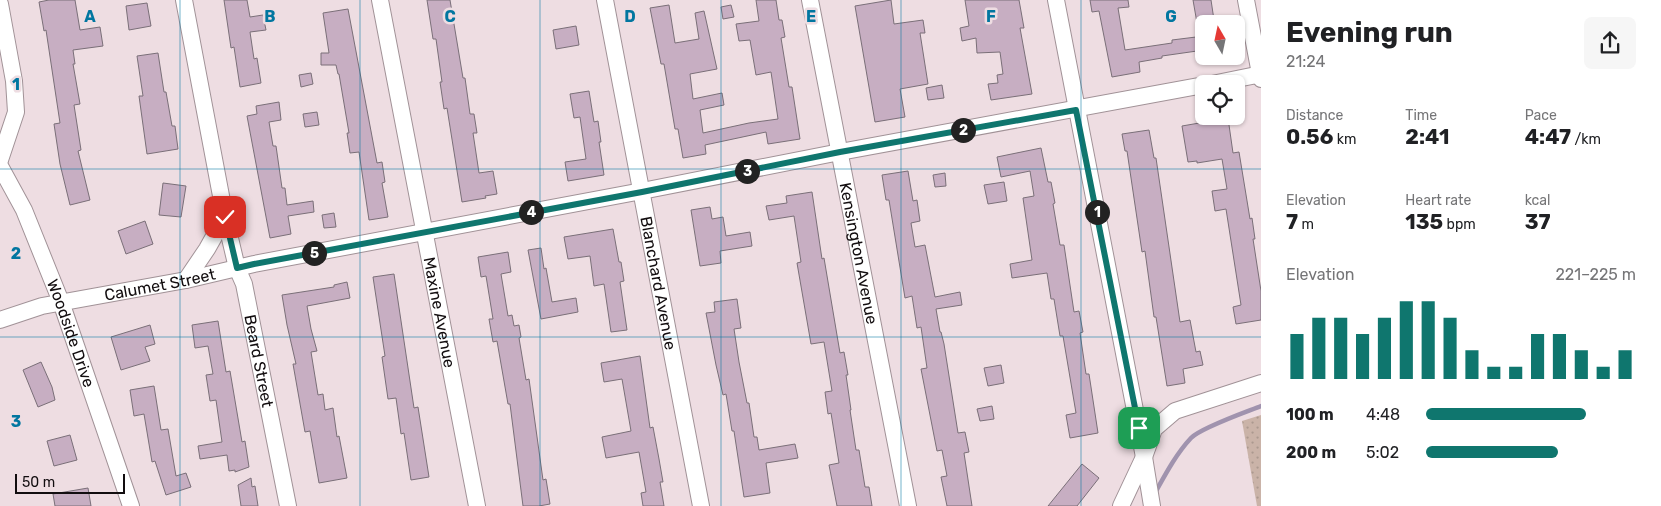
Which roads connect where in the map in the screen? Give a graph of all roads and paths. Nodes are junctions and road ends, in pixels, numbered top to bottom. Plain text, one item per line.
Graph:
1 (184, 0) edge
2 (380, 0) edge
3 (606, 0) edge
4 (810, 0) edge
5 (1056, 0) edge
6 (1246, 0) edge
7 (0, 4) edge
8 (1261, 76) edge
9 (1245, 79) edge
10 (1195, 87) edge
11 (1076, 110) junction
12 (840, 152) junction
13 (0, 160) edge
14 (0, 166) edge
15 (642, 192) junction
16 (225, 217) junction
17 (424, 232) junction
18 (237, 268) junction
19 (186, 280) junction
20 (61, 302) junction
21 (0, 320) edge
22 (1261, 383) edge
23 (1144, 457) junction
24 (131, 506) edge
25 (288, 506) edge
26 (476, 506) edge
27 (701, 506) edge
28 (908, 506) edge
29 (1121, 506) edge
30 (1152, 506) edge

1 - 16 street, Beard Street
2 - 17 street, Maxine Avenue
3 - 15 street, Blanchard Avenue
4 - 12 street, Kensington Avenue
5 - 11 street
6 - 8 street
7 - 13 street
8 - 9 street
10 - 11 street, Calumet Street
11 - 12 street, Calumet Street
11 - 23 street
12 - 15 street, Calumet Street
12 - 28 street, Kensington Avenue
14 - 20 street, Woodside Drive
15 - 17 street, Calumet Street
15 - 27 street, Blanchard Avenue
16 - 18 street, Beard Street
16 - 19 street
17 - 18 street, Calumet Street
17 - 26 street, Maxine Avenue
18 - 19 street, Calumet Street
18 - 25 street, Beard Street
19 - 20 street, Calumet Street
20 - 21 street, Calumet Street
20 - 24 street, Woodside Drive
22 - 23 street
23 - 29 street
23 - 30 street

